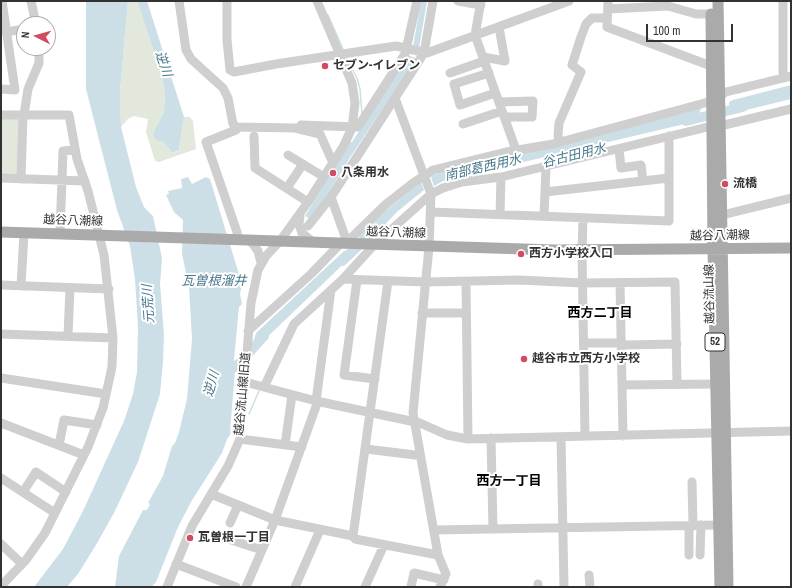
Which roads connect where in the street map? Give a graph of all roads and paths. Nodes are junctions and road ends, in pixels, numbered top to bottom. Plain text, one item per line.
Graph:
1 (2, 1) edge
2 (32, 1) edge
3 (179, 1) edge
4 (227, 1) edge
5 (317, 1) edge
6 (417, 1) edge
7 (433, 1) edge
8 (458, 1) edge
9 (569, 1) edge
10 (711, 1) edge
11 (718, 1) edge
12 (783, 1) edge
13 (481, 3) edge
14 (608, 9) edge
15 (711, 14) junction
16 (35, 16) edge
17 (499, 27) junction
18 (16, 30) edge
19 (6, 32) junction
20 (475, 35) junction
21 (5, 45) edge
22 (407, 48) junction
23 (422, 53) junction
24 (340, 54) junction
25 (39, 56) edge
26 (484, 59) junction
27 (711, 66) junction
28 (230, 70) junction
29 (450, 73) dead end
30 (489, 73) junction
31 (787, 77) edge
32 (214, 79) junction
33 (1, 89) edge
34 (495, 92) junction
35 (395, 98) junction
36 (716, 98) junction
37 (499, 102) junction
38 (791, 109) edge
39 (1, 114) edge
40 (503, 114) junction
41 (24, 115) junction
42 (463, 124) dead end
43 (716, 126) junction
44 (237, 127) junction
45 (352, 128) junction
46 (281, 129) junction
47 (254, 136) dead end
48 (668, 136) junction
49 (559, 142) junction
50 (619, 149) junction
51 (74, 150) junction
52 (516, 150) junction
53 (288, 155) dead end
54 (333, 163) junction
55 (303, 164) junction
56 (546, 167) junction
57 (425, 175) junction
58 (324, 177) junction
59 (501, 177) junction
60 (1, 178) edge
61 (669, 178) junction
62 (21, 179) junction
63 (61, 180) junction
64 (85, 181) junction
65 (643, 181) junction
66 (287, 188) junction
67 (545, 192) junction
68 (431, 194) junction
69 (331, 197) junction
70 (791, 198) edge
71 (308, 202) junction
72 (431, 212) junction
73 (300, 214) junction
74 (500, 215) junction
75 (722, 215) junction
76 (544, 216) junction
77 (583, 218) junction
78 (308, 226) dead end
79 (1, 232) edge
80 (24, 233) junction
81 (60, 234) junction
82 (103, 235) junction
83 (236, 239) junction
84 (250, 240) junction
85 (280, 241) junction
86 (314, 243) junction
87 (344, 243) junction
88 (374, 245) junction
89 (429, 247) junction
90 (791, 248) edge
91 (718, 249) junction
92 (582, 251) junction
93 (261, 263) junction
94 (343, 279) junction
95 (357, 280) junction
96 (388, 281) junction
97 (426, 282) junction
98 (466, 282) junction
99 (582, 283) junction
100 (620, 283) junction
101 (1, 285) edge
102 (21, 286) junction
103 (70, 288) junction
104 (109, 289) junction
105 (331, 290) junction
106 (1, 291) edge
107 (422, 313) junction
108 (466, 313) junction
109 (248, 331) junction
110 (1, 334) edge
111 (68, 336) junction
112 (113, 338) junction
113 (584, 343) junction
114 (622, 344) junction
115 (677, 344) junction
116 (1, 378) edge
117 (375, 379) junction
118 (245, 382) junction
119 (677, 384) junction
120 (716, 384) junction
121 (622, 385) junction
122 (264, 387) junction
123 (106, 394) junction
124 (292, 394) junction
125 (317, 401) junction
126 (370, 412) junction
127 (414, 422) junction
128 (1, 423) edge
129 (97, 425) junction
130 (791, 431) edge
131 (721, 434) junction
132 (585, 436) junction
133 (623, 436) junction
134 (561, 437) junction
135 (492, 438) junction
136 (240, 439) junction
137 (468, 439) junction
138 (59, 445) junction
139 (285, 445) junction
140 (302, 447) junction
141 (366, 449) junction
142 (420, 454) junction
143 (84, 455) junction
144 (1, 478) edge
145 (692, 482) dead end
146 (22, 492) junction
147 (66, 492) junction
148 (211, 494) junction
149 (238, 505) junction
150 (55, 513) junction
151 (275, 520) junction
152 (230, 523) dead end
153 (718, 525) junction
154 (694, 526) junction
155 (563, 528) junction
156 (493, 529) junction
157 (320, 530) junction
158 (434, 530) junction
159 (353, 536) junction
160 (225, 538) dead end
161 (1, 544) edge
162 (384, 545) junction
163 (262, 550) junction
164 (689, 555) dead end
165 (700, 555) dead end
166 (438, 556) junction
167 (22, 564) junction
168 (176, 564) junction
169 (589, 575) dead end
170 (441, 585) edge
171 (1, 586) edge
172 (167, 587) edge
173 (236, 587) edge
174 (246, 587) edge
175 (295, 587) edge
176 (365, 587) edge
177 (411, 587) edge
178 (564, 587) edge
179 (590, 587) edge
180 (720, 587) edge
181 (728, 587) edge

1 - 19 street
2 - 16 street
3 - 32 street
4 - 28 street
5 - 24 street
6 - 22 street
7 - 23 street
8 - 13 street
9 - 17 street
10 - 15 main road, 越谷流山線 / 52
11 - 36 main road, 越谷流山線 / 52
12 - 31 street
13 - 20 street
14 - 15 street
14 - 27 street
14 - 49 street
15 - 27 main road, 越谷流山線 / 52
17 - 20 street
17 - 26 street
18 - 19 street
19 - 21 street
20 - 23 street
20 - 26 street
21 - 33 street
22 - 23 street
22 - 24 street
22 - 45 street
23 - 35 street
24 - 28 street
24 - 45 street
25 - 41 street
26 - 29 street
26 - 30 street
27 - 36 main road, 越谷流山線 / 52
28 - 32 street
30 - 34 street
30 - 34 street
31 - 36 street
32 - 44 street
34 - 37 street
35 - 57 street
35 - 69 street
36 - 43 main road, 越谷流山線 / 52
36 - 49 street
37 - 40 street
37 - 40 street
38 - 43 street
39 - 41 street
40 - 42 street
40 - 52 street
41 - 51 street
41 - 62 street
43 - 48 street
43 - 75 main road, 越谷流山線 / 52
43 - 91 main road, 越谷流山線 / 52
44 - 46 street
44 - 83 street
45 - 46 street
45 - 54 street, 越谷流山線旧道
46 - 54 street
47 - 66 street
48 - 50 street
48 - 61 street
49 - 52 street
50 - 56 street
50 - 65 street
51 - 63 street
51 - 64 street
52 - 57 street
53 - 55 street
54 - 58 street, 越谷流山線旧道
55 - 58 street
55 - 66 street
56 - 59 street
56 - 67 street
57 - 68 street
57 - 87 street
58 - 71 street, 越谷流山線旧道
59 - 68 street
59 - 74 street
60 - 62 street
61 - 65 street
61 - 77 street
62 - 63 street
63 - 64 street
63 - 81 street
64 - 82 street
65 - 67 street
66 - 71 street
67 - 76 street
68 - 72 street
68 - 88 street
69 - 78 street
69 - 87 street
70 - 75 street
71 - 73 street, 越谷流山線旧道
72 - 74 street
72 - 89 street
73 - 85 street, 越谷流山線旧道
73 - 86 street
74 - 76 street
75 - 91 main road, 越谷流山線 / 52
76 - 77 street
77 - 92 street
79 - 80 main road, 越谷八潮線
80 - 81 main road, 越谷八潮線
80 - 102 street
81 - 82 main road, 越谷八潮線
82 - 83 main road, 越谷八潮線
82 - 104 street
83 - 84 main road, 越谷八潮線
84 - 85 main road, 越谷八潮線
84 - 93 street
85 - 86 main road, 越谷八潮線
85 - 93 street, 越谷流山線旧道
86 - 87 main road, 越谷八潮線
87 - 88 main road, 越谷八潮線
87 - 109 street
88 - 89 main road, 越谷八潮線
88 - 94 street
89 - 92 main road, 越谷八潮線
89 - 97 street
90 - 91 main road, 越谷八潮線
91 - 92 main road, 越谷八潮線
91 - 120 main road, 越谷流山線 / 52
91 - 131 main road, 越谷流山線 / 52
92 - 99 street
93 - 109 street, 越谷流山線旧道
94 - 95 street
94 - 105 street
95 - 96 street
95 - 117 street
96 - 97 street
96 - 117 street
97 - 98 street
97 - 107 street
98 - 99 street
98 - 108 street
99 - 100 street
99 - 113 street
100 - 114 street
100 - 115 street
101 - 102 street
101 - 106 street
102 - 103 street
103 - 104 street
103 - 111 street
104 - 112 street
105 - 122 street
105 - 125 street
107 - 108 street
107 - 127 street
108 - 137 street
109 - 118 street, 越谷流山線旧道
110 - 111 street
111 - 112 street
112 - 123 street
113 - 114 street
113 - 132 street
114 - 115 street
114 - 121 street
115 - 119 street
116 - 123 street
117 - 126 street
118 - 122 street
118 - 136 street, 越谷流山線旧道
119 - 120 street
119 - 121 street
120 - 131 main road, 越谷流山線 / 52
121 - 133 street
122 - 124 street
123 - 129 street
124 - 125 street
124 - 139 street
125 - 126 street
125 - 140 street
126 - 127 street
126 - 141 street
127 - 137 street
127 - 142 street
128 - 138 street
129 - 138 street
129 - 143 street
130 - 131 street
131 - 133 street
131 - 153 main road, 越谷流山線 / 52
131 - 181 main road, 越谷流山線 / 52
132 - 133 street
132 - 134 street
134 - 135 street
134 - 155 street
135 - 137 street
135 - 156 street
136 - 139 street
136 - 148 street, 越谷流山線旧道
138 - 143 street
139 - 140 street
140 - 151 street
141 - 142 street
141 - 159 street
142 - 158 street
143 - 147 street
144 - 146 street
145 - 154 street
146 - 147 street
146 - 150 street
147 - 150 street
148 - 149 street
148 - 168 street, 越谷流山線旧道
149 - 151 street
149 - 152 street
150 - 167 street
151 - 157 street
151 - 163 street
153 - 154 street
153 - 180 main road, 越谷流山線 / 52
154 - 155 street
154 - 164 street
154 - 165 street
155 - 156 street
155 - 178 street
156 - 158 street
157 - 159 street
157 - 175 street
158 - 166 street
159 - 162 street
160 - 163 street
161 - 167 street
162 - 166 street
162 - 176 street
163 - 174 street
166 - 170 street
167 - 171 street
168 - 172 street, 越谷流山線旧道
168 - 173 street
169 - 179 street
170 - 177 street

